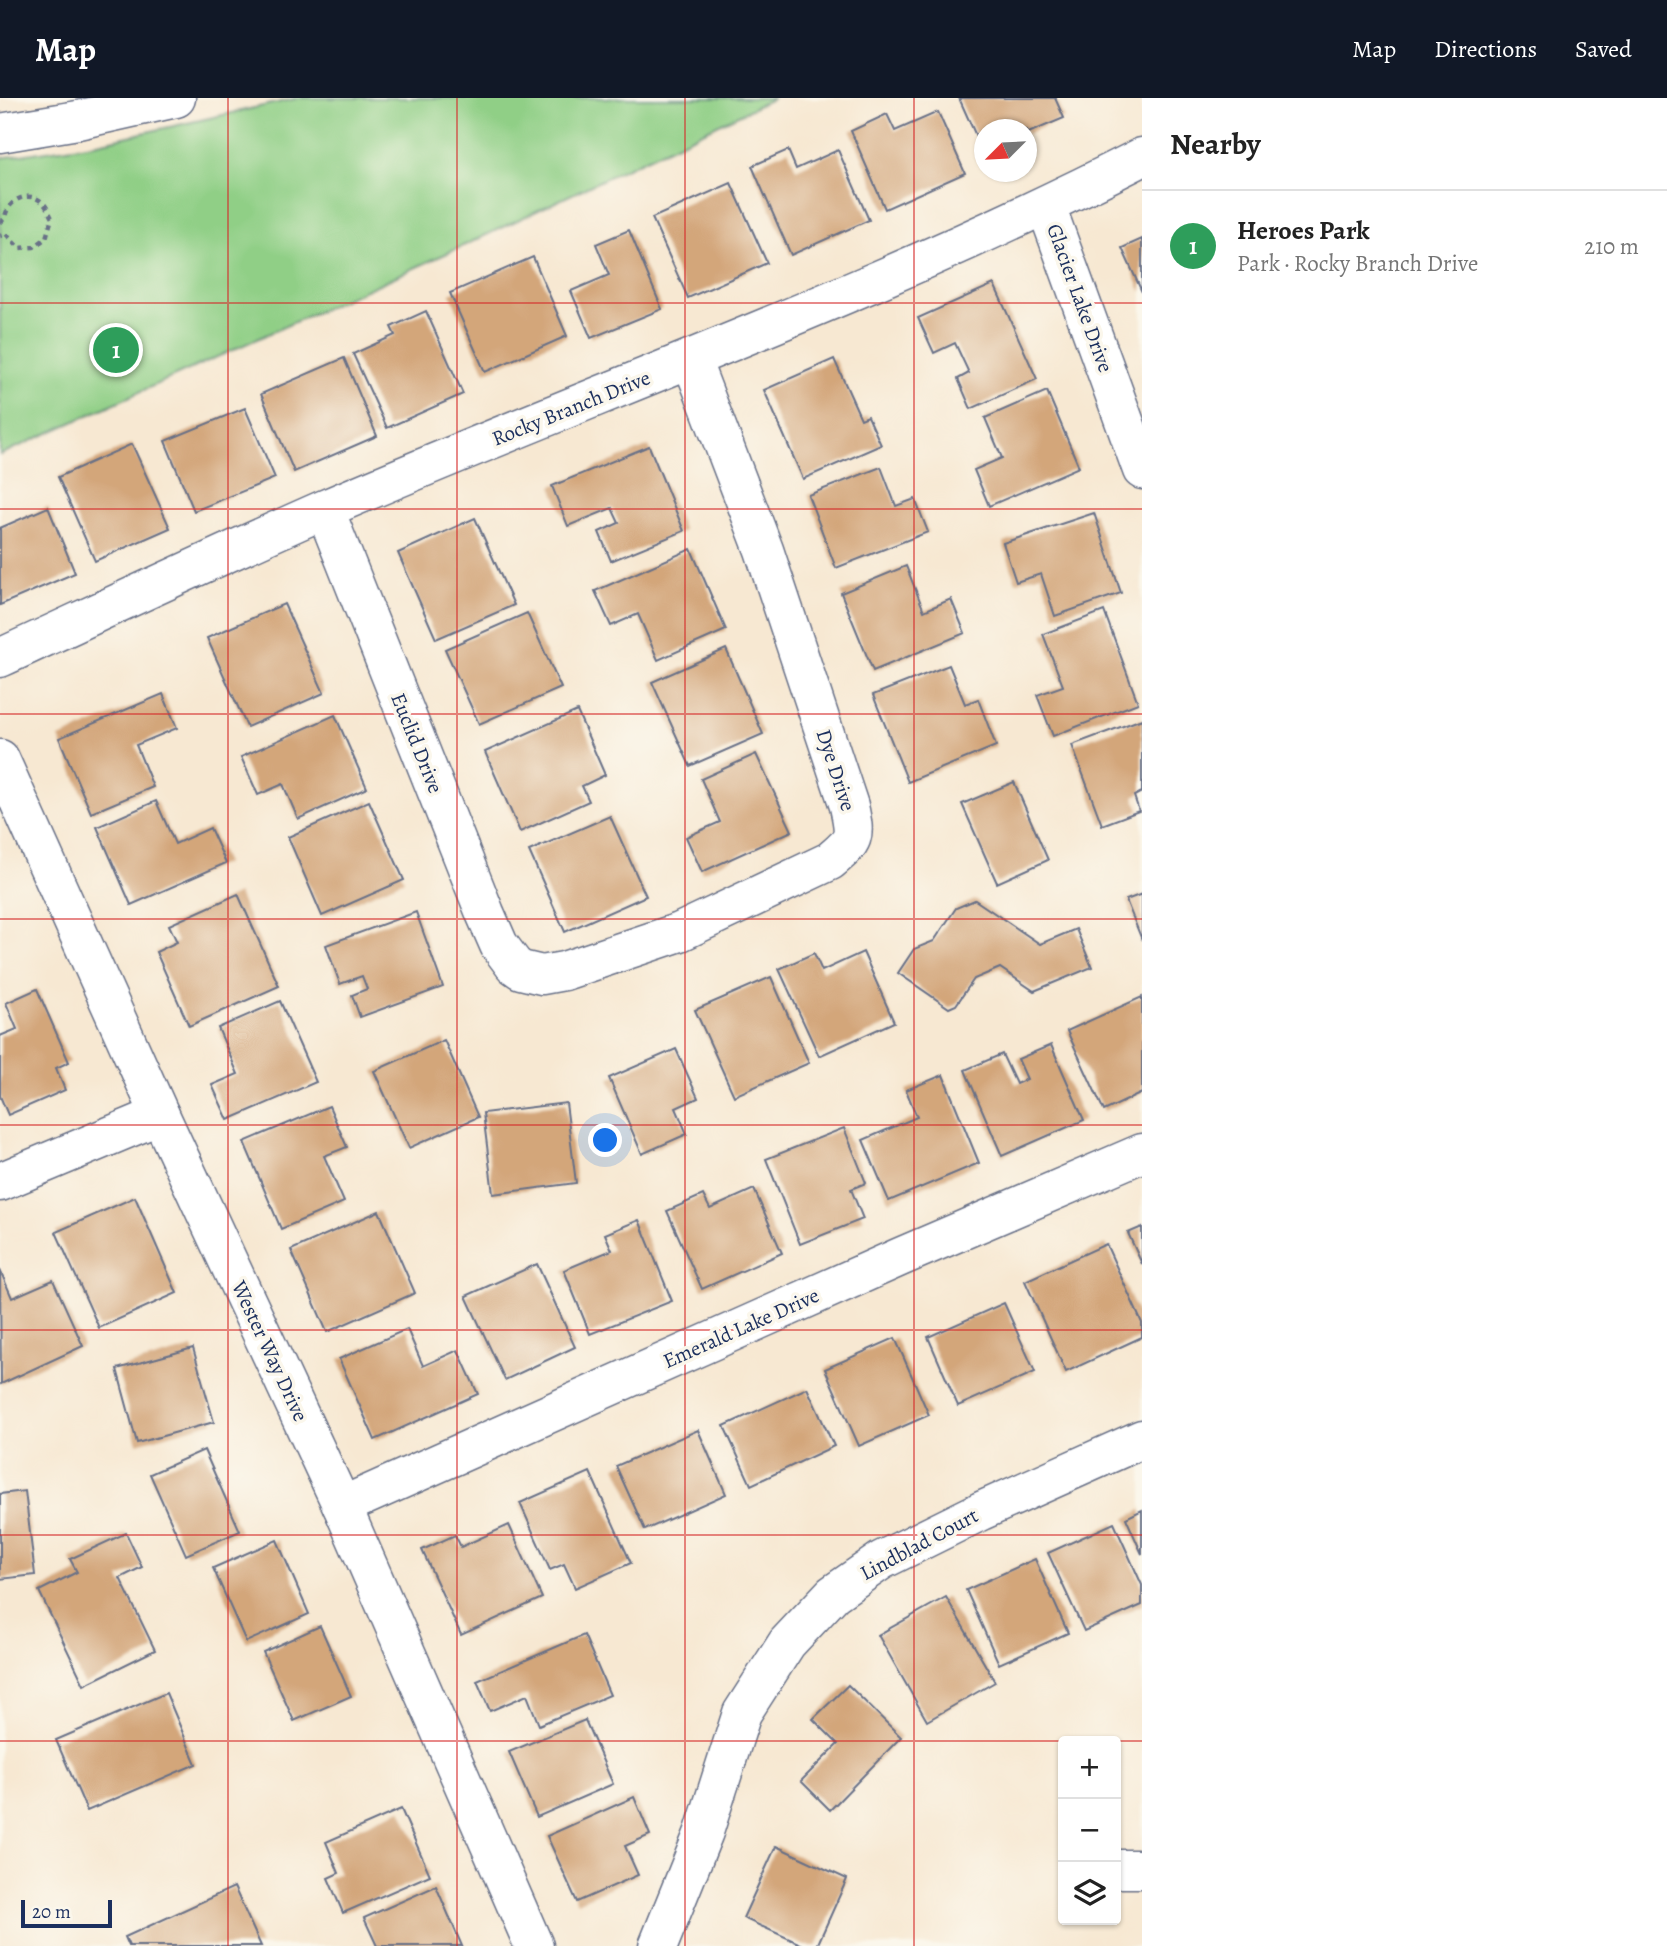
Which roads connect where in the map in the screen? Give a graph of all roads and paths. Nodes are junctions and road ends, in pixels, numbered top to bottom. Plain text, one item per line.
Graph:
1 (176, 98) edge
2 (0, 133) edge
3 (1142, 157) edge
4 (1046, 206) junction
5 (0, 223) edge
6 (0, 236) edge
7 (691, 359) junction
8 (1142, 470) edge
9 (325, 510) junction
10 (0, 657) edge
11 (0, 759) edge
12 (522, 970) joint
13 (160, 1115) junction
14 (1142, 1153) edge
15 (0, 1182) edge
16 (1142, 1439) edge
17 (342, 1506) junction
18 (1121, 1869) edge
19 (1142, 1869) edge
20 (534, 1946) edge
21 (658, 1946) edge

1 - 2 street
3 - 4 street, Rocky Branch Drive
4 - 7 street, Rocky Branch Drive
4 - 8 street, Glacier Lake Drive
5 - 6 path
7 - 9 street, Rocky Branch Drive
7 - 12 street, Dye Drive
9 - 10 street, Rocky Branch Drive
9 - 12 street, Euclid Drive
11 - 13 street, Wester Way Drive
13 - 15 street
13 - 17 street, Wester Way Drive
14 - 17 street, Emerald Lake Drive
16 - 21 street, Lindblad Court
17 - 20 street, Wester Way Drive
18 - 19 street

